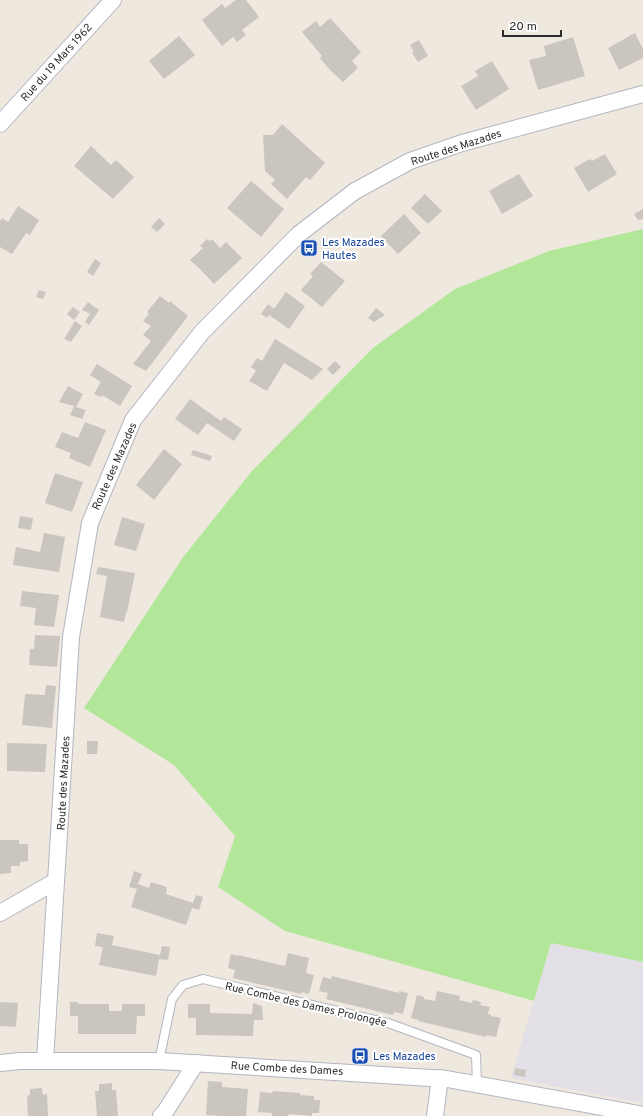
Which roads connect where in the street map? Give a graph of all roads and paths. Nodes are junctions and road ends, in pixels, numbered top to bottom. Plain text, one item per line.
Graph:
1 (113, 0) edge
2 (643, 94) edge
3 (0, 124) edge
4 (56, 881) junction
5 (0, 913) edge
6 (45, 1061) junction
7 (159, 1061) junction
8 (0, 1063) edge
9 (196, 1063) junction
10 (440, 1078) junction
11 (478, 1084) junction
12 (643, 1115) edge
13 (161, 1116) edge
14 (435, 1116) edge

1 - 3 street, Rue du 19 Mars 1962
2 - 4 street, Route des Mazades
4 - 5 street
4 - 6 street, Route des Mazades
6 - 7 street, Rue Combe des Dames
6 - 8 street, Rue Combe des Dames
7 - 9 street, Rue Combe des Dames
7 - 11 lane, Rue Combe des Dames Prolongée
9 - 10 street, Rue Combe des Dames
9 - 13 street
10 - 11 street, Rue Combe des Dames
10 - 14 street
11 - 12 street, Rue Combe des Dames

